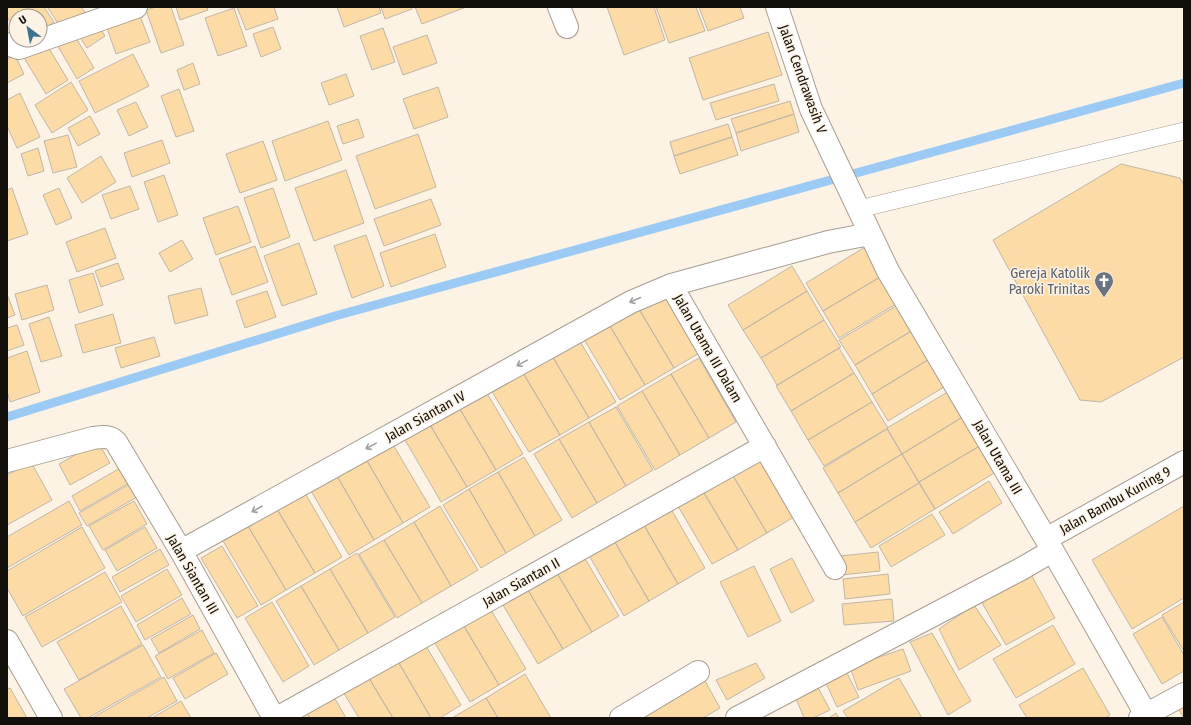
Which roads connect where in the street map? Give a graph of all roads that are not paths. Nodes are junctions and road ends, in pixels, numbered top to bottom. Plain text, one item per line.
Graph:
1 (136, 7) edge
2 (559, 7) edge
3 (777, 7) edge
4 (567, 27) dead end
5 (7, 44) edge
6 (1184, 131) edge
7 (855, 202) junction
8 (870, 234) junction
9 (671, 285) junction
10 (765, 446) junction
11 (7, 461) edge
12 (1184, 462) edge
13 (1049, 545) junction
14 (181, 551) junction
15 (835, 568) dead end
16 (7, 642) edge
17 (698, 672) dead end
18 (1184, 694) edge
19 (1144, 717) edge
20 (51, 718) edge
21 (275, 718) edge
22 (621, 718) edge
23 (737, 718) edge

1 - 5 street
2 - 4 street
3 - 7 street, Jalan Cendrawasih V
6 - 7 lane
7 - 8 street, Jalan Utama III
8 - 9 street, Jalan Utama III Dalam
8 - 13 street, Jalan Utama III
9 - 10 street, Jalan Utama III Dalam
9 -> 14 street, Jalan Siantan IV
10 - 15 street, Jalan Utama III Dalam
10 - 21 street, Jalan Siantan II
11 - 14 street, Jalan Siantan III
12 - 13 street, Jalan Bambu Kuning 9
13 - 19 street, Jalan Utama III
13 - 23 street, Jalan Bambu Kuning 9
14 - 21 street, Jalan Siantan III
16 - 20 street
17 - 22 street
18 - 19 street

